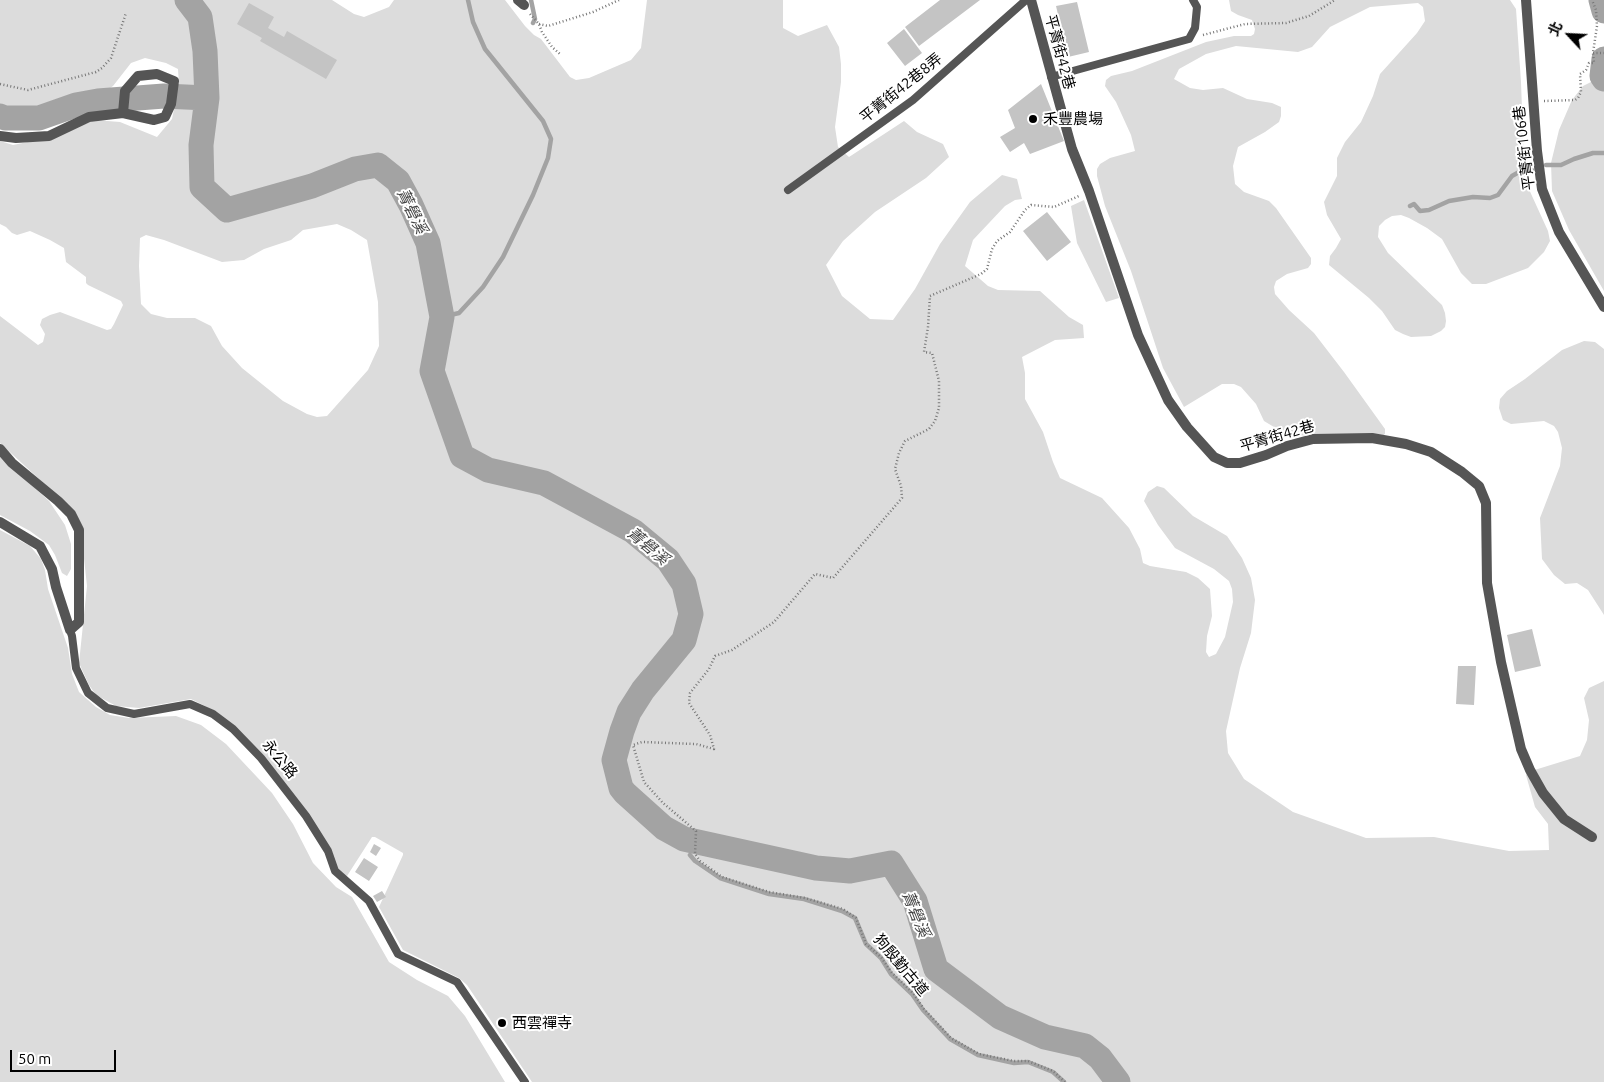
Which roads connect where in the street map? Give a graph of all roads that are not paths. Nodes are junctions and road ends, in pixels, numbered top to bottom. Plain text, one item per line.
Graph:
1 (1026, 0) edge
2 (1031, 0) edge
3 (1193, 0) edge
4 (1526, 0) edge
5 (1051, 77) junction
6 (123, 113) junction
7 (0, 136) edge
8 (788, 190) dead end
9 (1604, 307) edge
10 (0, 449) edge
11 (0, 522) edge
12 (70, 630) junction
13 (1592, 838) dead end
14 (525, 1082) edge

1 - 8 lane, 平菁街42巷8弄
2 - 5 street, 平菁街42巷
3 - 5 lane
4 - 9 street, 平菁街106巷
5 - 13 street, 平菁街42巷
6 - 6 street
6 - 7 street
10 - 12 street
11 - 12 street, 永公路
12 - 14 lane, 永公路

